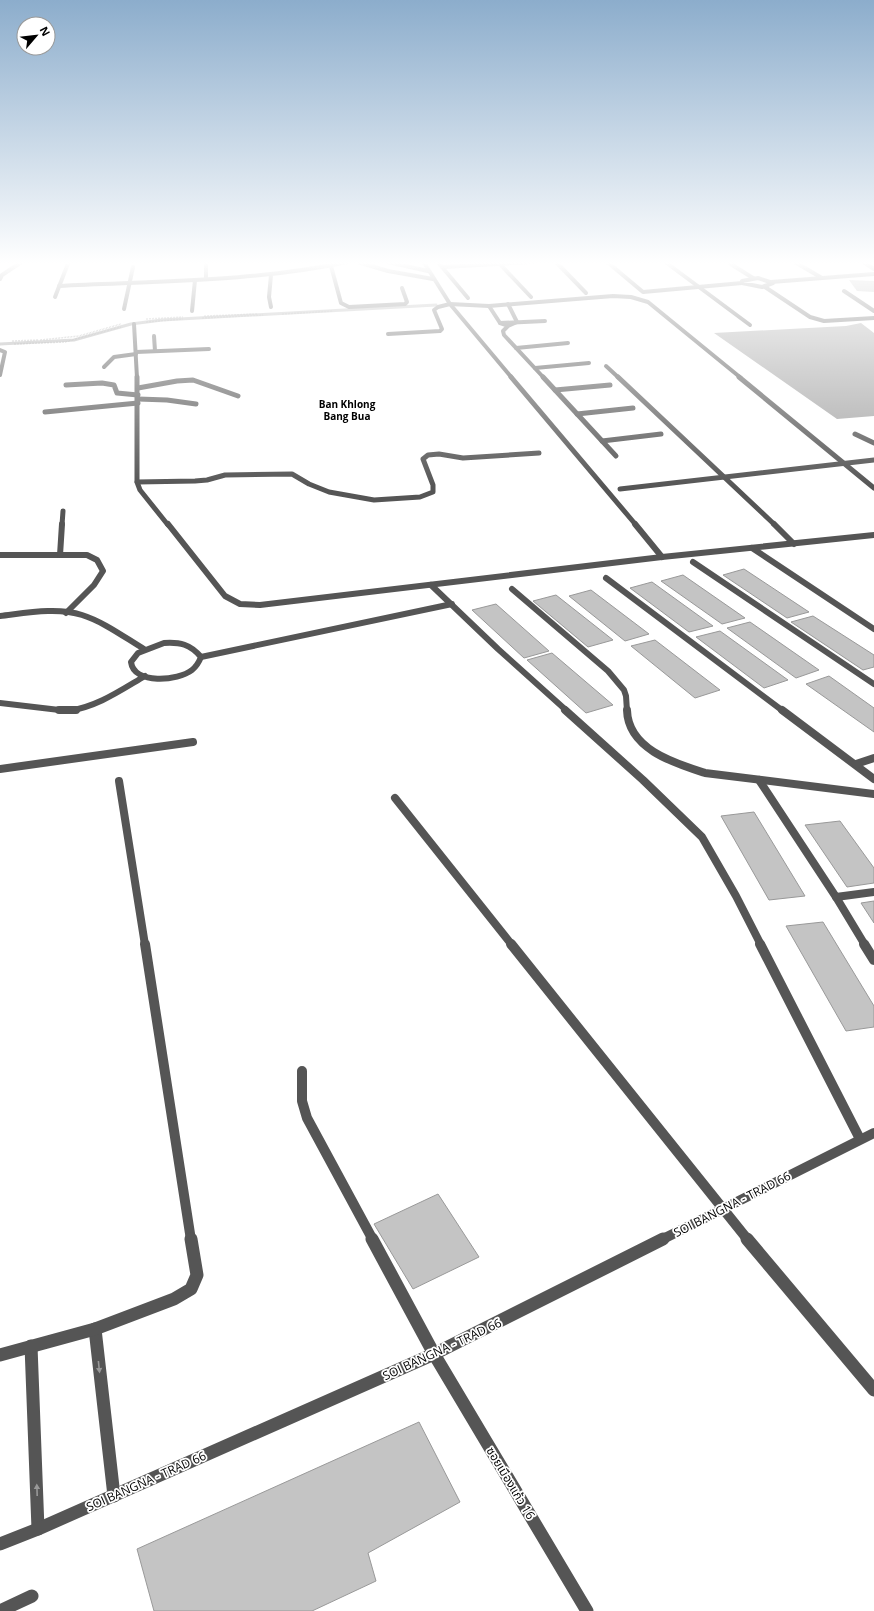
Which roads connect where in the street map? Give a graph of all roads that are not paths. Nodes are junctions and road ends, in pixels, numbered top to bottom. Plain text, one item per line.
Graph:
1 (135, 336) edge
2 (154, 336) dead end
3 (477, 336) edge
4 (506, 336) edge
5 (689, 336) edge
6 (568, 343) dead end
7 (516, 348) junction
8 (209, 349) dead end
9 (0, 350) edge
10 (155, 351) junction
11 (136, 353) junction
12 (589, 363) dead end
13 (606, 366) dead end
14 (104, 367) dead end
15 (534, 368) junction
16 (0, 375) edge
17 (66, 385) dead end
18 (610, 385) dead end
19 (138, 388) junction
20 (555, 390) junction
21 (238, 396) dead end
22 (138, 399) junction
23 (196, 404) dead end
24 (633, 408) dead end
25 (45, 412) dead end
26 (577, 414) junction
27 (661, 434) dead end
28 (855, 434) dead end
29 (602, 441) junction
30 (874, 443) edge
31 (540, 453) dead end
32 (616, 456) dead end
33 (874, 460) edge
34 (844, 464) junction
35 (725, 477) junction
36 (137, 482) junction
37 (874, 488) edge
38 (620, 489) dead end
39 (63, 511) dead end
40 (874, 535) edge
41 (794, 544) junction
42 (752, 548) junction
43 (0, 555) edge
44 (60, 555) junction
45 (662, 557) junction
46 (693, 562) dead end
47 (606, 578) dead end
48 (432, 585) junction
49 (512, 589) dead end
50 (452, 604) junction
51 (66, 613) junction
52 (0, 616) edge
53 (874, 629) edge
54 (144, 649) junction
55 (201, 657) junction
56 (145, 676) junction
57 (874, 684) edge
58 (0, 703) edge
59 (193, 742) dead end
60 (874, 758) edge
61 (856, 764) junction
62 (0, 768) edge
63 (874, 779) edge
64 (759, 780) junction
65 (119, 781) dead end
66 (874, 794) edge
67 (395, 798) dead end
68 (874, 892) edge
69 (836, 897) junction
70 (874, 960) edge
71 (302, 1071) dead end
72 (874, 1133) edge
73 (860, 1139) junction
74 (722, 1209) junction
75 (95, 1329) junction
76 (31, 1346) junction
77 (434, 1354) junction
78 (0, 1355) edge
79 (874, 1390) edge
80 (114, 1496) junction
81 (38, 1529) junction
82 (0, 1544) edge
83 (32, 1596) dead end
84 (0, 1611) edge
85 (587, 1611) edge

1 - 11 street
2 - 10 street
3 - 45 street
4 - 7 street
5 - 34 street
6 - 7 street
7 - 15 street
8 - 10 street
9 - 16 street
10 - 11 street
11 - 14 street
11 - 19 street
12 - 15 street
13 - 35 street
15 - 20 street
17 - 22 street
18 - 20 street
19 - 21 street
19 - 22 street
20 - 26 street
22 - 23 street
22 - 25 street
22 - 36 street
24 - 26 street
26 - 29 street
27 - 29 street
28 - 30 street
29 - 32 street
31 - 36 street
33 - 34 street
34 - 35 street
34 - 37 street
35 - 38 street
35 - 41 street
36 - 48 street
39 - 44 street
40 - 41 street
41 - 42 street
42 - 45 street
42 - 53 street
43 - 44 street
44 - 51 street
45 - 48 street
46 - 57 street
47 - 61 street
48 - 50 street
49 - 64 street
50 - 55 street
50 - 73 street
51 - 52 street
51 - 54 street
54 - 55 street
54 - 56 street
55 - 56 street
56 - 58 street
59 - 62 street
60 - 61 street
61 - 63 street
64 - 66 street
64 - 69 street
65 - 75 street
67 - 74 street
68 - 69 street
69 - 70 street
71 - 77 street, ซอยเมืองแก้ว 16
72 - 73 street, SOI BANGNA - TRAD 66
73 - 74 street, SOI BANGNA - TRAD 66
74 - 77 street, SOI BANGNA - TRAD 66
74 - 79 street
75 - 76 street
75 -> 80 street
76 - 78 street
81 -> 76 street
77 - 80 street, SOI BANGNA - TRAD 66
77 - 85 street, ซอยเมืองแก้ว 16
80 - 81 street, SOI BANGNA - TRAD 66
81 - 82 street, SOI BANGNA - TRAD 66
83 - 84 street

